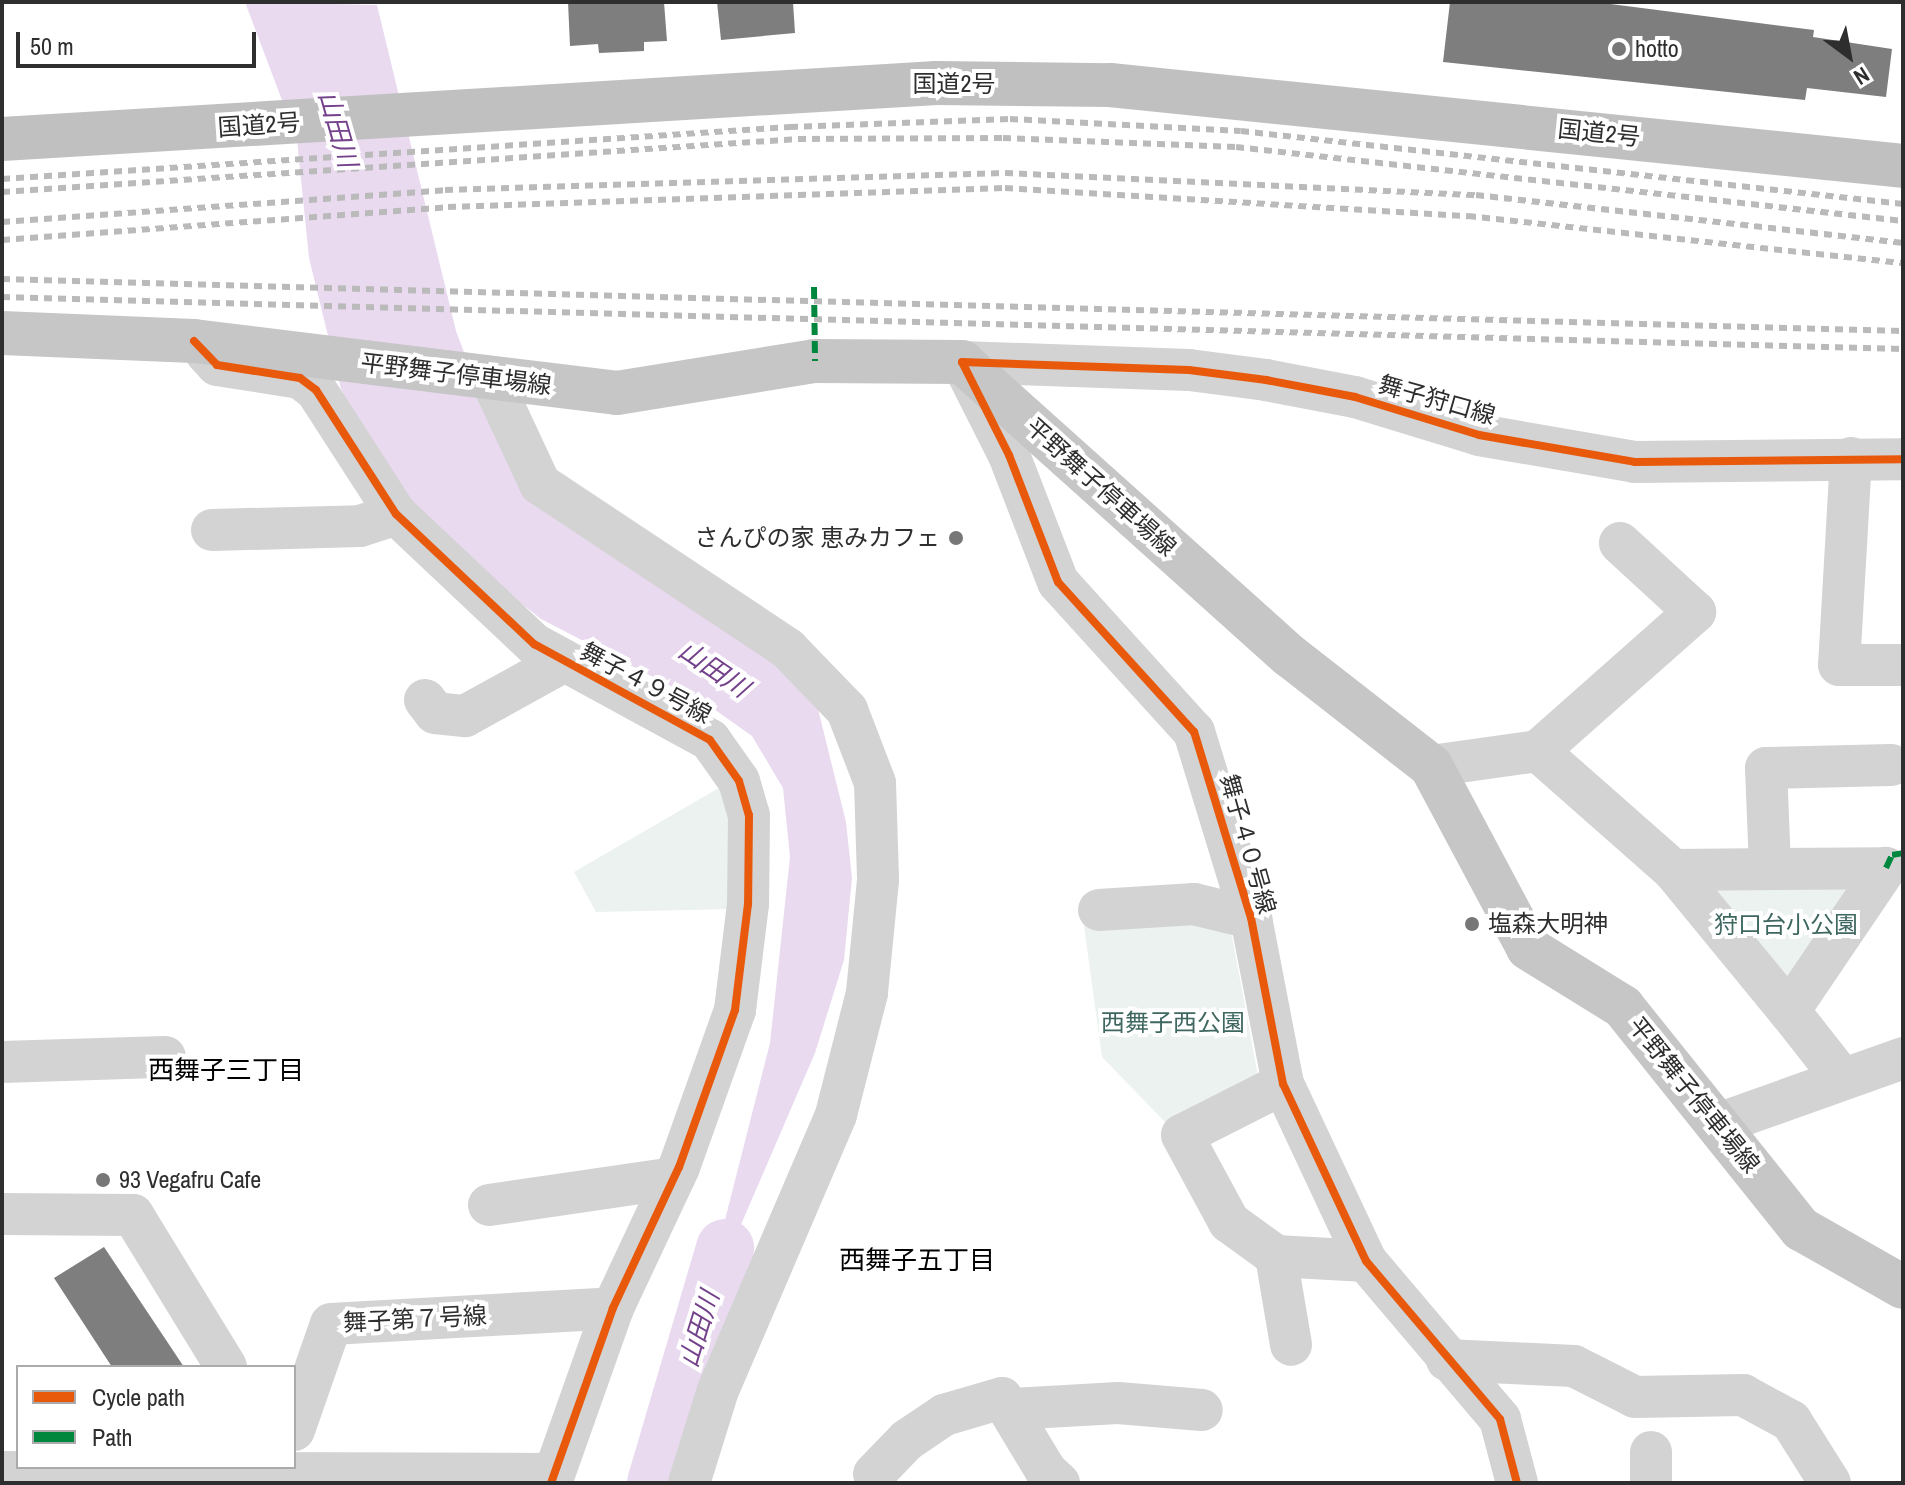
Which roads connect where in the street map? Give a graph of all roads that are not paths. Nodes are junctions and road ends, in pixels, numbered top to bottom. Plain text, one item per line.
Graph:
1 (2, 139) edge
2 (1903, 166) edge
3 (2, 333) edge
4 (194, 341) junction
5 (962, 362) junction
6 (492, 381) junction
7 (1851, 458) junction
8 (1903, 459) edge
9 (396, 514) junction
10 (212, 530) dead end
11 (1620, 543) dead end
12 (563, 662) junction
13 (1903, 665) edge
14 (425, 700) dead end
15 (1538, 751) junction
16 (1891, 765) dead end
17 (1431, 766) junction
18 (1770, 867) junction
19 (1673, 870) junction
20 (1099, 910) dead end
21 (1251, 918) junction
22 (1789, 1011) junction
23 (165, 1057) dead end
24 (1903, 1058) edge
25 (2, 1062) edge
26 (1841, 1077) junction
27 (1283, 1084) junction
28 (1718, 1124) junction
29 (674, 1178) junction
30 (489, 1205) dead end
31 (2, 1214) edge
32 (1276, 1256) junction
33 (1366, 1261) junction
34 (1903, 1287) edge
35 (613, 1308) junction
36 (1291, 1345) dead end
37 (1447, 1360) junction
38 (225, 1365) edge
39 (1006, 1404) junction
40 (1202, 1410) dead end
41 (296, 1421) edge
42 (2, 1472) edge
43 (874, 1474) dead end
44 (286, 1475) edge
45 (551, 1478) edge
46 (689, 1483) edge
47 (1059, 1483) edge
48 (1517, 1483) edge
49 (1830, 1483) edge

1 - 2 highway, 国道2号
3 - 4 main road, 平野舞子停車場線
4 - 6 main road, 平野舞子停車場線
4 - 9 street, 舞子４９号線
5 - 6 main road, 平野舞子停車場線
5 - 7 street, 舞子狩口線
5 - 17 main road, 平野舞子停車場線
5 - 21 street, 舞子４０号線
6 - 46 street
7 - 8 street, 舞子狩口線
7 - 13 street
9 - 10 street
9 - 12 street, 舞子４９号線
11 - 15 street
12 - 14 street
12 - 29 street, 舞子４９号線
15 - 17 street
15 - 19 street
16 - 18 street
17 - 28 main road, 平野舞子停車場線
18 - 19 street
18 - 22 street
19 - 22 street
20 - 21 street
21 - 27 street, 舞子４０号線
22 - 26 street
23 - 25 street
24 - 26 street
26 - 28 street
27 - 32 street
27 - 33 street, 舞子４０号線
28 - 34 main road, 平野舞子停車場線
29 - 30 street
29 - 35 street, 舞子４９号線
31 - 38 street
32 - 33 street
32 - 36 street
33 - 37 street, 舞子４０号線
35 - 41 street, 舞子第７号線
35 - 45 street, 舞子４９号線
37 - 48 street, 舞子４０号線
37 - 49 street
39 - 40 street
39 - 43 street
39 - 47 street
42 - 44 street
44 - 45 street

